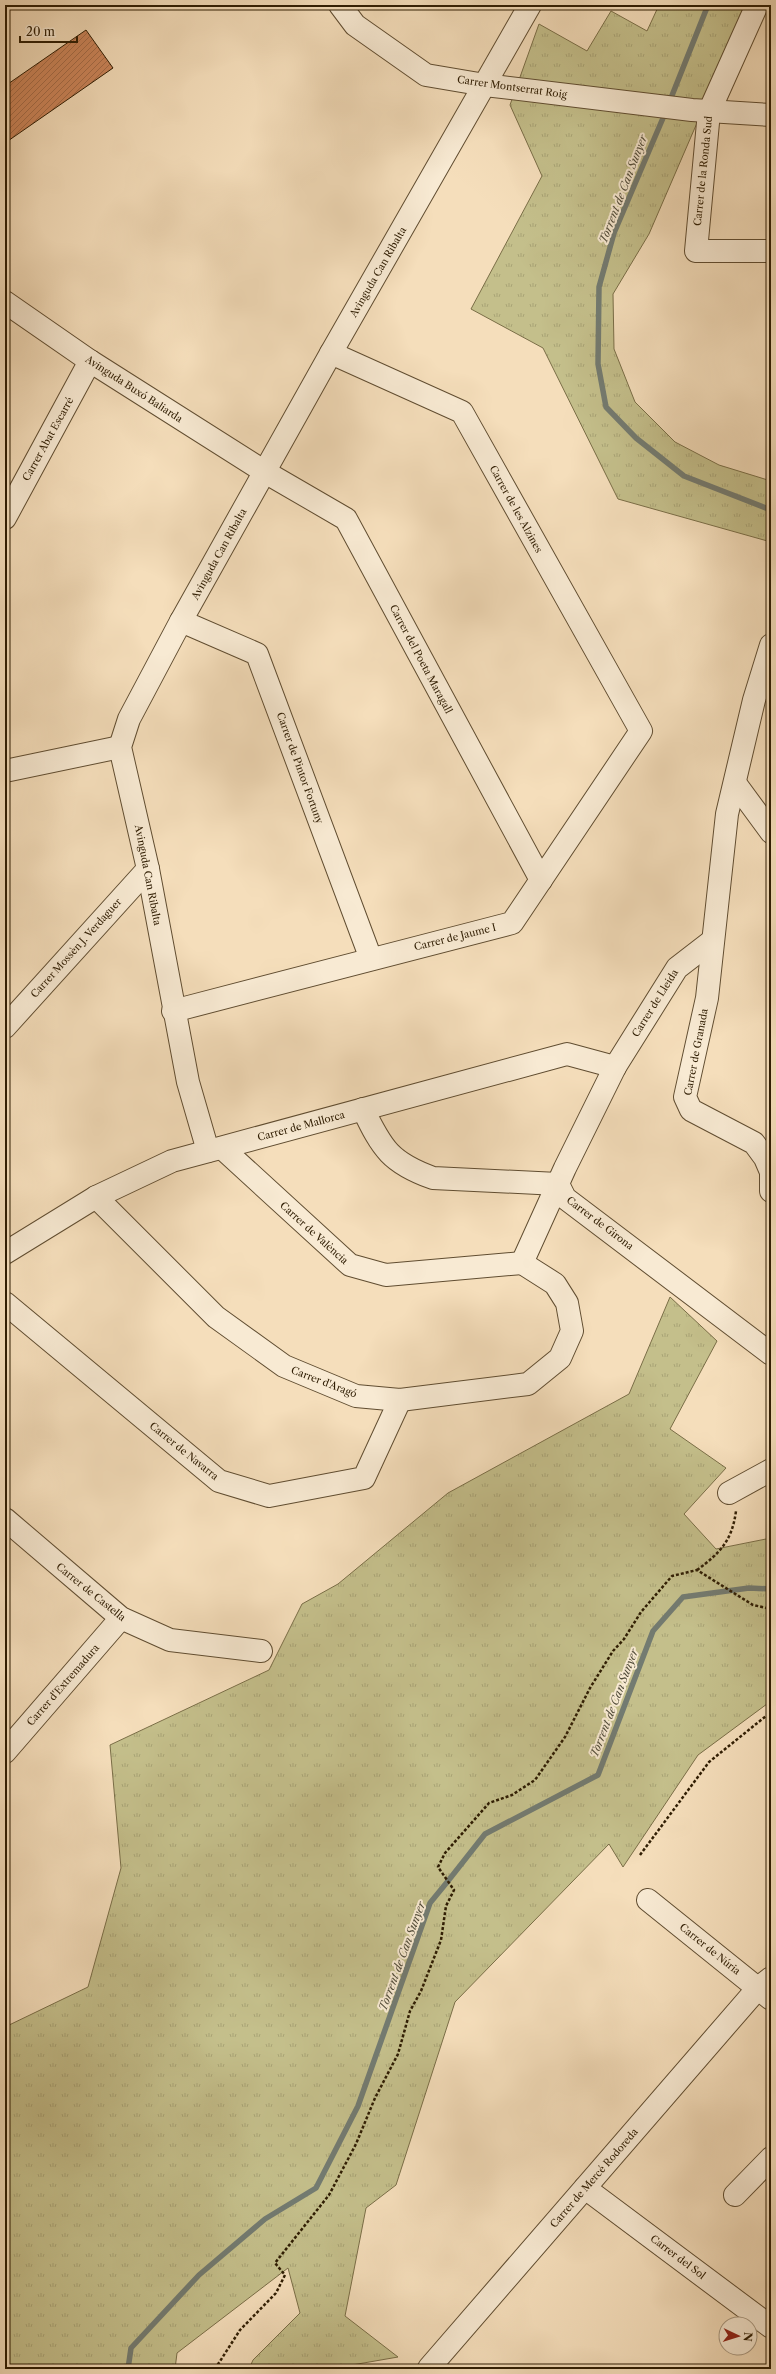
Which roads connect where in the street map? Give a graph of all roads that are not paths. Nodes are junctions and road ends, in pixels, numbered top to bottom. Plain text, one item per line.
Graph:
1 (340, 5) edge
2 (530, 5) edge
3 (756, 5) edge
4 (485, 85) junction
5 (709, 112) junction
6 (771, 115) edge
7 (771, 251) edge
8 (5, 302) edge
9 (331, 353) junction
10 (90, 361) junction
11 (265, 472) junction
12 (5, 518) edge
13 (181, 621) junction
14 (771, 645) edge
15 (641, 731) joint
16 (120, 747) junction
17 (5, 771) edge
18 (734, 783) junction
19 (771, 832) edge
20 (148, 868) junction
21 (541, 880) junction
22 (712, 941) junction
23 (371, 959) junction
24 (173, 1011) junction
25 (5, 1027) edge
26 (615, 1067) junction
27 (363, 1109) junction
28 (215, 1149) junction
29 (771, 1172) edge
30 (558, 1184) junction
31 (771, 1191) edge
32 (96, 1197) junction
33 (5, 1253) edge
34 (522, 1263) junction
35 (5, 1303) edge
36 (771, 1354) edge
37 (400, 1400) junction
38 (771, 1470) edge
39 (734, 1490) road end
40 (5, 1519) edge
41 (121, 1618) junction
42 (261, 1651) dead end
43 (5, 1752) edge
44 (648, 1900) dead end
45 (767, 1989) edge
46 (771, 2158) edge
47 (585, 2188) junction
48 (735, 2195) dead end
49 (771, 2327) edge
50 (429, 2368) dead end

1 - 4 street, Carrer Montserrat Roig
2 - 4 street, Avinguda Can Ribalta
3 - 5 street, Carrer de la Ronda Sud
4 - 5 street, Carrer Montserrat Roig
4 - 9 street, Avinguda Can Ribalta
5 - 6 street, Carrer Montserrat Roig
5 - 7 street, Carrer de la Ronda Sud
8 - 10 street, Avinguda Buxó Baliarda
9 - 11 street, Avinguda Can Ribalta
9 - 15 street, Carrer de les Alzines
10 - 11 street, Avinguda Buxó Baliarda
10 - 12 street, Carrer Abat Escarré
11 - 13 street, Avinguda Can Ribalta
11 - 21 street, Carrer del Poeta Maragall
13 - 16 street, Avinguda Can Ribalta
13 - 23 street, Carrer de Pintor Fortuny
14 - 18 street
15 - 21 street, Carrer de Jaume I
16 - 17 street
16 - 20 street, Avinguda Can Ribalta
18 - 19 street
18 - 22 street
20 - 24 street, Avinguda Can Ribalta
20 - 25 street, Carrer Mossèn J. Verdaguer
21 - 23 street, Carrer de Jaume I
22 - 26 street, Carrer de Lleida
22 - 29 street, Carrer de Granada
23 - 24 street, Carrer de Jaume I
24 - 28 street, Avinguda Can Ribalta
26 - 27 street, Carrer de Mallorca
26 - 30 street, Carrer de Lleida
27 - 28 street, Carrer de Mallorca
27 - 30 street
28 - 32 street, Carrer de Mallorca
28 - 34 street, Carrer de València
29 - 31 street, Carrer de Granada
30 - 34 street, Carrer de Lleida
30 - 36 street, Carrer de Girona
32 - 33 street, Carrer de Mallorca
32 - 37 street, Carrer d'Aragó
34 - 37 street, Carrer d'Aragó
35 - 37 street, Carrer de Navarra
38 - 39 street
40 - 41 street, Carrer de Castella
41 - 42 street, Carrer de Castella
41 - 43 street, Carrer d'Extremadura
44 - 45 street, Carrer de Núria
45 - 47 street, Carrer de Mercé Rodoreda
46 - 48 street
47 - 49 street, Carrer del Sol
47 - 50 street, Carrer de Mercé Rodoreda

